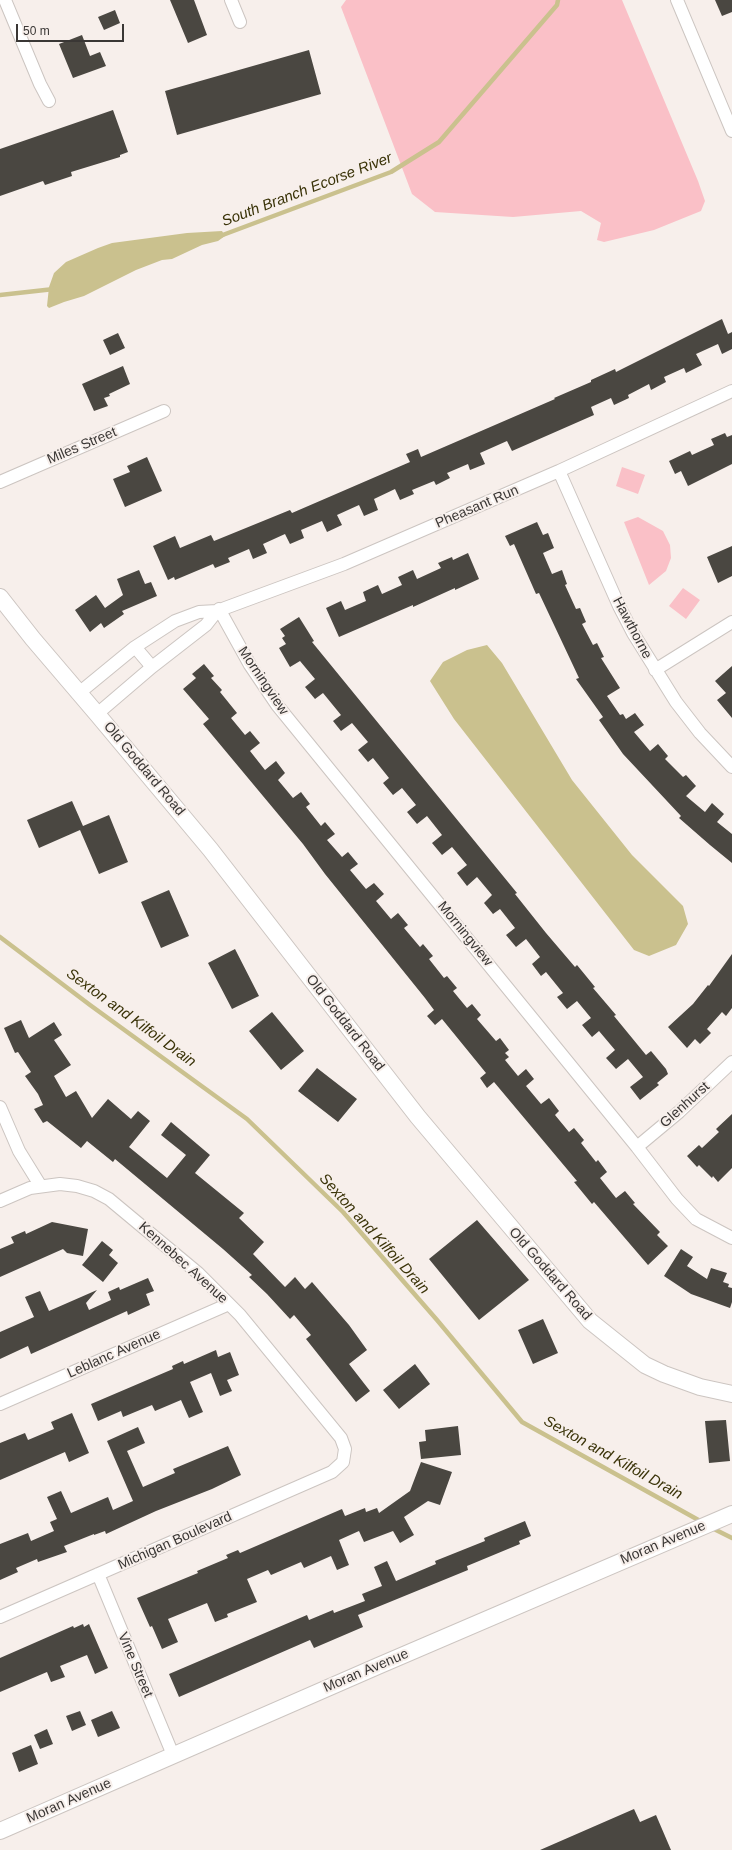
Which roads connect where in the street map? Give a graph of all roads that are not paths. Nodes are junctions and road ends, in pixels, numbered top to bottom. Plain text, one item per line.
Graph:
1 (5, 0) edge
2 (231, 0) edge
3 (677, 0) edge
4 (240, 22) dead end
5 (49, 101) dead end
6 (732, 131) edge
7 (732, 391) edge
8 (164, 411) dead end
9 (559, 471) junction
10 (0, 482) edge
11 (0, 597) edge
12 (218, 610) junction
13 (732, 622) edge
14 (135, 647) junction
15 (152, 667) junction
16 (655, 670) junction
17 (79, 693) junction
18 (97, 714) junction
19 (732, 767) edge
20 (732, 1062) edge
21 (0, 1107) edge
22 (637, 1147) junction
23 (40, 1185) junction
24 (0, 1201) edge
25 (732, 1238) edge
26 (229, 1304) junction
27 (732, 1394) edge
28 (0, 1404) edge
29 (344, 1458) joint
30 (732, 1514) edge
31 (98, 1574) junction
32 (0, 1617) edge
33 (173, 1755) junction
34 (0, 1831) edge

1 - 5 street
2 - 4 street
3 - 6 street
7 - 9 street, Pheasant Run
8 - 10 street, Miles Street
9 - 12 street, Pheasant Run
9 - 16 street, Hawthorne
11 - 17 street, Old Goddard Road
12 - 14 street, Pheasant Run
12 - 15 street
12 - 22 street, Morningview
13 - 16 street
14 - 15 street
14 - 17 street, Pheasant Run
15 - 18 street
16 - 19 street, Hawthorne
17 - 18 street, Old Goddard Road
18 - 27 street, Old Goddard Road
20 - 22 street, Glenhurst
21 - 23 street
22 - 25 street, Morningview
23 - 24 street, Kennebec Avenue
23 - 26 street, Kennebec Avenue
26 - 28 street, Leblanc Avenue
26 - 29 street, Kennebec Avenue
29 - 31 street, Michigan Boulevard
30 - 33 street, Moran Avenue
31 - 32 street, Michigan Boulevard
31 - 33 street, Vine Street
33 - 34 street, Moran Avenue

